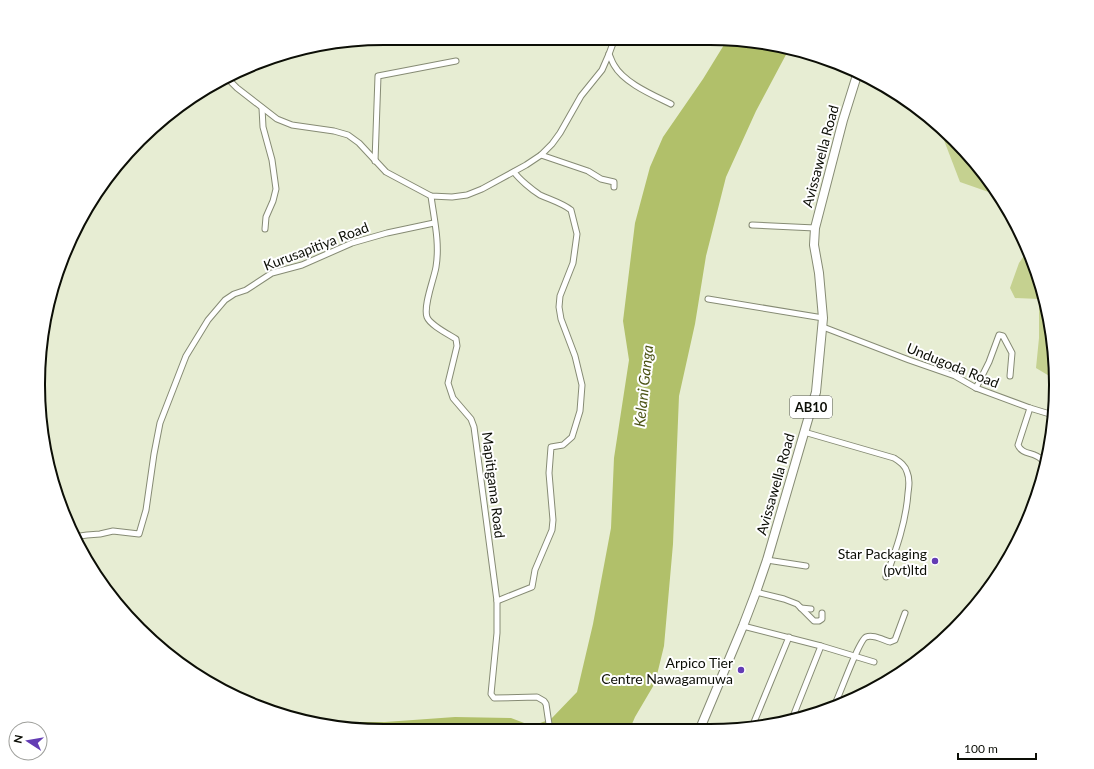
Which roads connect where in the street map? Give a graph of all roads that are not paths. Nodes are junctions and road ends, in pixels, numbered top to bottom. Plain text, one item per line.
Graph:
1 (612, 45) edge
2 (609, 54) junction
3 (456, 61) dead end
4 (856, 78) edge
5 (231, 82) edge
6 (670, 104) dead end
7 (262, 108) junction
8 (541, 155) junction
9 (375, 161) junction
10 (514, 172) junction
11 (614, 187) dead end
12 (431, 196) junction
13 (434, 223) junction
14 (752, 225) dead end
15 (815, 228) junction
16 (265, 229) dead end
17 (708, 299) dead end
18 (823, 318) junction
19 (822, 327) junction
20 (1010, 376) dead end
21 (976, 388) junction
22 (1030, 408) junction
23 (1047, 413) edge
24 (804, 432) junction
25 (1040, 458) edge
26 (80, 535) edge
27 (767, 560) junction
28 (806, 566) dead end
29 (886, 577) dead end
30 (756, 592) junction
31 (497, 601) junction
32 (800, 608) junction
33 (811, 609) dead end
34 (822, 613) dead end
35 (906, 613) dead end
36 (743, 626) junction
37 (788, 638) junction
38 (822, 646) junction
39 (855, 656) junction
40 (874, 662) dead end
41 (838, 698) edge
42 (795, 713) edge
43 (754, 721) edge
44 (549, 724) edge
45 (703, 724) edge

1 - 2 street
2 - 6 street
2 - 8 street
3 - 9 street
4 - 15 main road, Avissawella Road / AB10
5 - 7 street
7 - 9 street
7 - 16 street
8 - 10 street
8 - 11 street
9 - 12 street
10 - 12 street
10 - 31 street
12 - 13 street, Mapitigama Road
13 - 26 street, Kurusapitiya Road
13 - 31 street, Mapitigama Road
14 - 15 street
15 - 18 main road, Avissawella Road / AB10
17 - 18 street
18 - 19 main road, Avissawella Road / AB10
19 - 21 street, Undugoda Road
19 - 24 main road, Avissawella Road / AB10
20 - 21 street
21 - 22 street, Undugoda Road
22 - 23 street, Undugoda Road
22 - 25 street
24 - 27 main road, Avissawella Road / AB10
24 - 29 street
27 - 28 street
27 - 30 main road, Avissawella Road / AB10
30 - 32 street
30 - 36 main road, Avissawella Road / AB10
31 - 44 street, Mapitigama Road
32 - 33 street
32 - 34 street
35 - 39 street
36 - 37 street
36 - 45 main road, Avissawella Road / AB10
37 - 38 street
37 - 43 street
38 - 39 street
38 - 42 street
39 - 40 street
39 - 41 street

